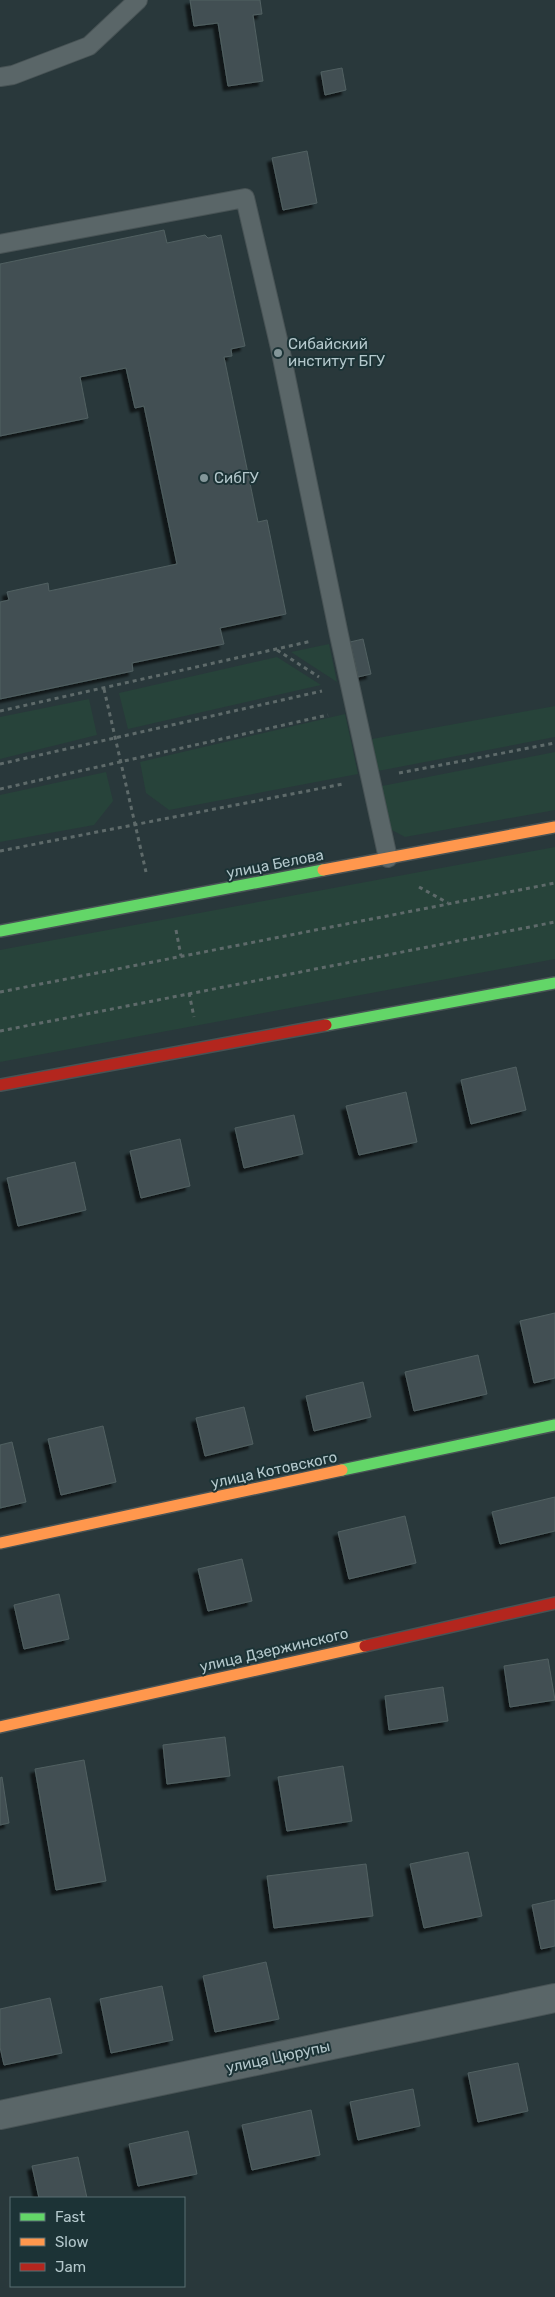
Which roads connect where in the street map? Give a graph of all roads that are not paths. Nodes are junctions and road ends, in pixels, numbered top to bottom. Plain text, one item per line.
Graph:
1 (138, 0) edge
2 (0, 77) edge
3 (0, 244) edge
4 (555, 827) edge
5 (388, 858) junction
6 (0, 931) edge
7 (555, 983) edge
8 (0, 1085) edge
9 (555, 1425) edge
10 (0, 1543) edge
11 (555, 1604) edge
12 (0, 1727) edge
13 (555, 1998) edge
14 (0, 2115) edge

1 - 2 lane
3 - 5 lane
4 - 5 main road, улица Белова
5 - 6 main road, улица Белова
7 - 8 main road
9 - 10 main road, улица Котовского
11 - 12 main road, улица Дзержинского
13 - 14 street, улица Цюрупы

